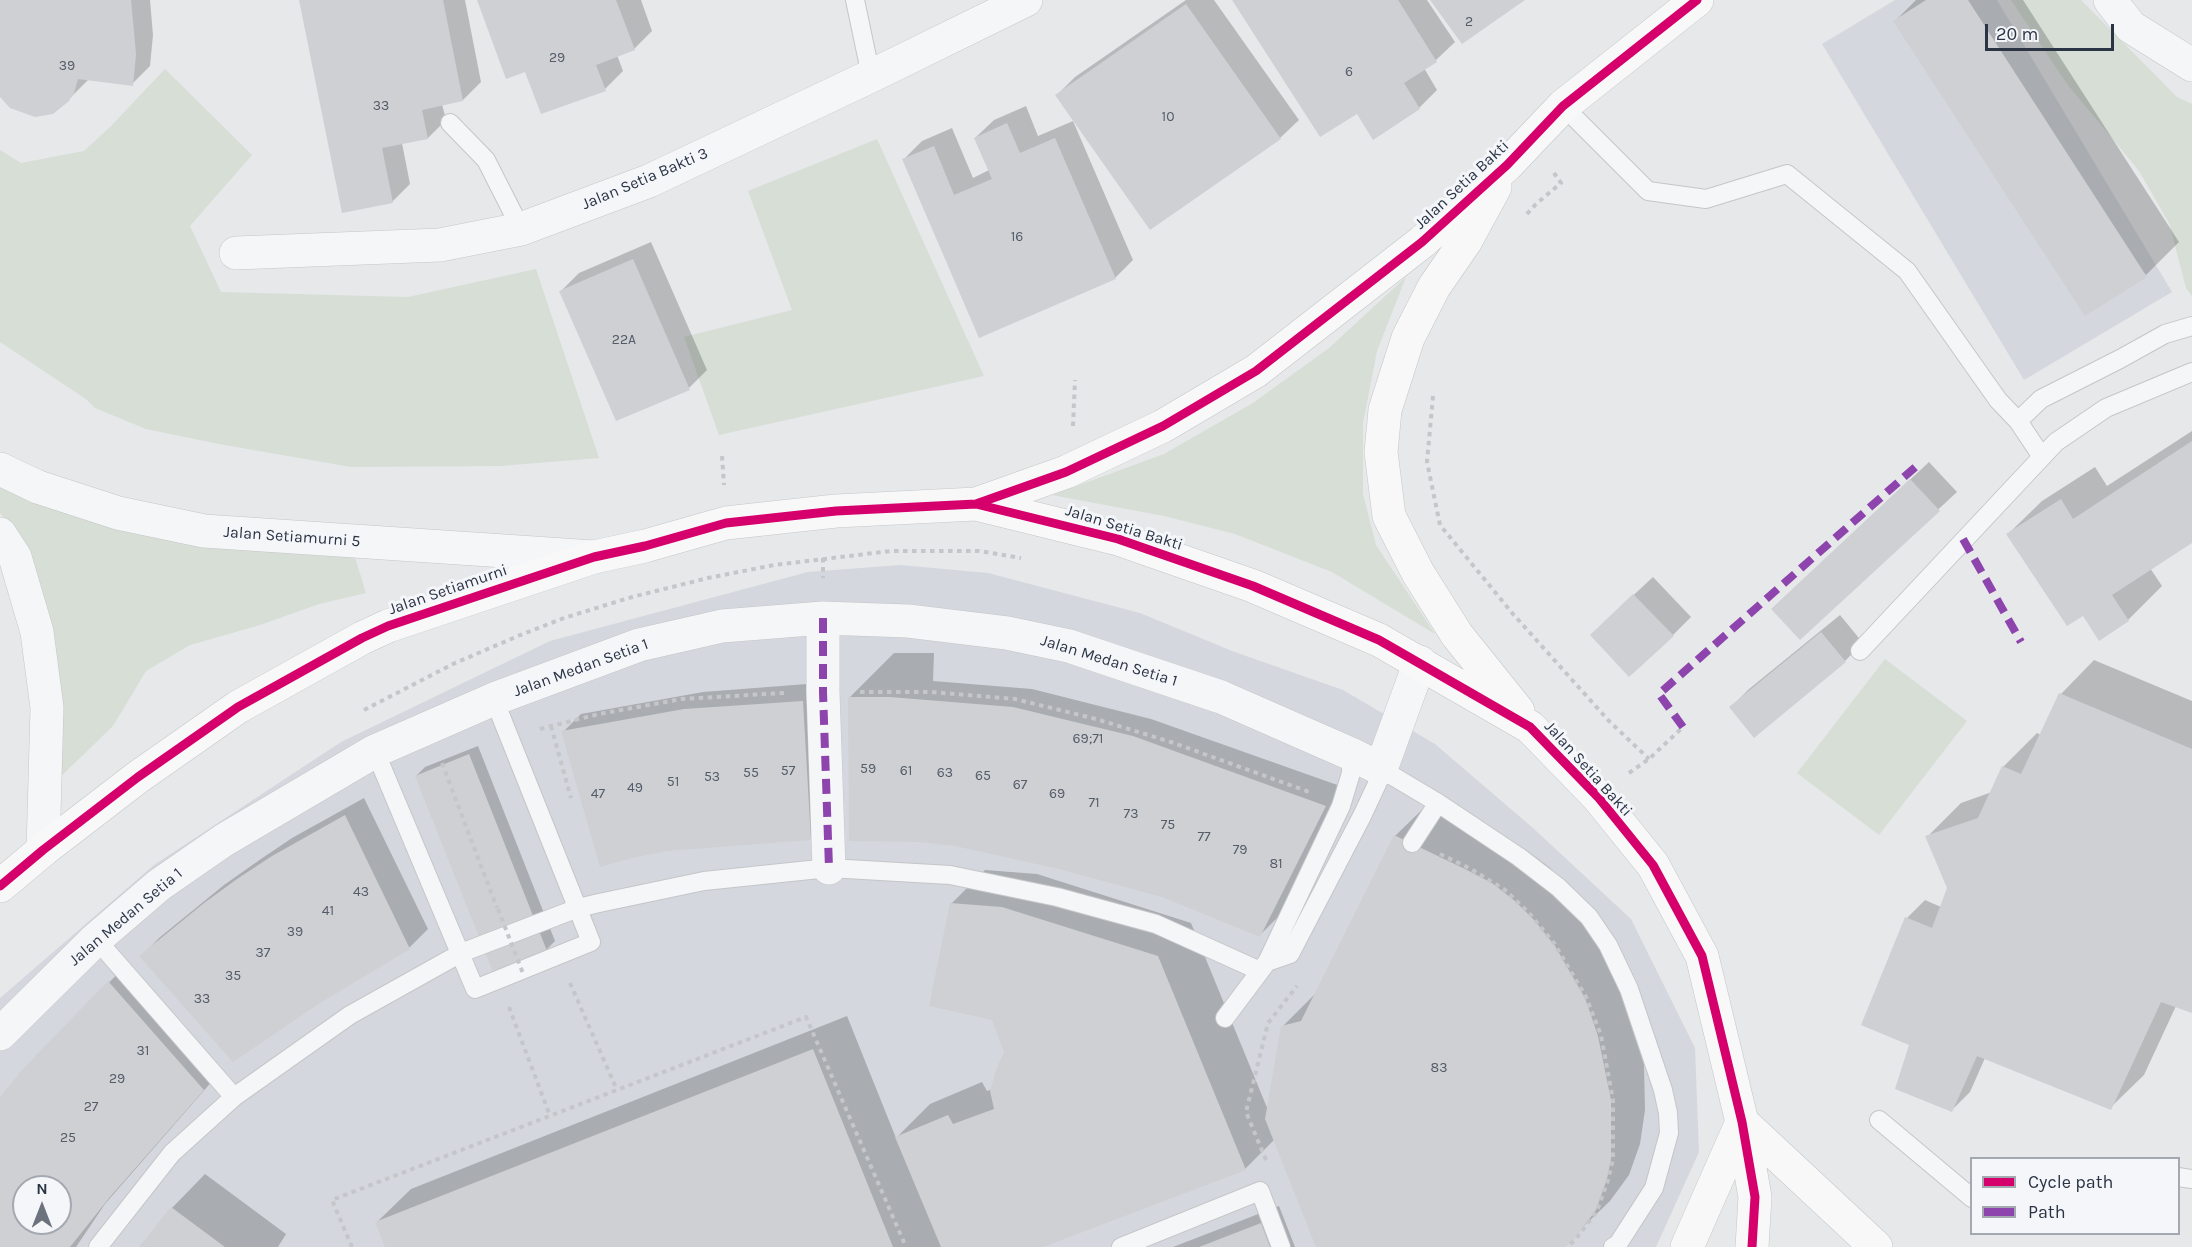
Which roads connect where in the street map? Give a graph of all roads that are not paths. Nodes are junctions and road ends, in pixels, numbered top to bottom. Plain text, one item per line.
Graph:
1 (855, 0) edge
2 (1026, 0) edge
3 (1697, 0) edge
4 (2110, 0) edge
5 (2192, 65) edge
6 (871, 76) junction
7 (1563, 106) junction
8 (450, 123) dead end
9 (1517, 154) junction
10 (521, 229) junction
11 (236, 253) dead end
12 (2192, 326) edge
13 (2192, 372) edge
14 (2018, 421) junction
15 (2042, 457) junction
16 (0, 469) edge
17 (976, 504) junction
18 (0, 534) edge
19 (594, 557) junction
20 (823, 618) junction
21 (1860, 651) dead end
22 (1420, 662) junction
23 (494, 699) junction
24 (1530, 727) junction
25 (375, 751) junction
26 (1351, 754) junction
27 (1381, 769) junction
28 (1438, 803) junction
29 (1412, 843) dead end
30 (43, 850) junction
31 (829, 868) junction
32 (0, 886) edge
33 (578, 908) junction
34 (96, 939) junction
35 (460, 953) junction
36 (1263, 966) junction
37 (1225, 1018) dead end
38 (0, 1034) edge
39 (234, 1097) junction
40 (1879, 1120) dead end
41 (1742, 1122) junction
42 (1970, 1197) edge
43 (98, 1247) edge
44 (1121, 1247) edge
45 (1281, 1247) edge
46 (1613, 1247) edge
47 (1687, 1247) edge
48 (1752, 1247) edge
49 (1876, 1247) edge

1 - 6 lane
2 - 6 street, Jalan Setia Bakti 3
3 - 7 street, Jalan Setia Bakti
4 - 5 street
6 - 10 street, Jalan Setia Bakti 3
7 - 9 street, Jalan Setia Bakti
7 - 14 lane
8 - 10 lane
9 - 17 street, Jalan Setia Bakti
9 - 24 street, Jalan Setia Bakti
10 - 11 street, Jalan Setia Bakti 3
12 - 14 lane
13 - 15 lane
14 - 15 lane
15 - 21 lane
16 - 19 street, Jalan Setiamurni 5
17 - 19 street, Jalan Setiamurni
17 - 22 street, Jalan Setia Bakti
18 - 30 street
19 - 30 street, Jalan Setiamurni
20 - 23 street, Jalan Medan Setia 1
20 - 26 street, Jalan Medan Setia 1
20 - 31 street
22 - 24 street, Jalan Setia Bakti
22 - 27 street
23 - 25 street, Jalan Medan Setia 1
23 - 33 lane
24 - 41 street, Jalan Setia Bakti
25 - 34 street, Jalan Medan Setia 1
25 - 35 lane
26 - 27 street, Jalan Medan Setia 1
26 - 36 lane
27 - 28 lane
27 - 36 lane
28 - 29 lane
28 - 46 lane
30 - 32 street, Jalan Setiamurni
31 - 33 lane
31 - 36 lane
33 - 35 lane
33 - 35 lane
34 - 38 street, Jalan Medan Setia 1
34 - 39 lane
35 - 39 lane
36 - 37 lane
39 - 43 lane
40 - 42 lane
41 - 47 street
41 - 48 street, Jalan Setia Bakti
41 - 49 street
44 - 45 lane

